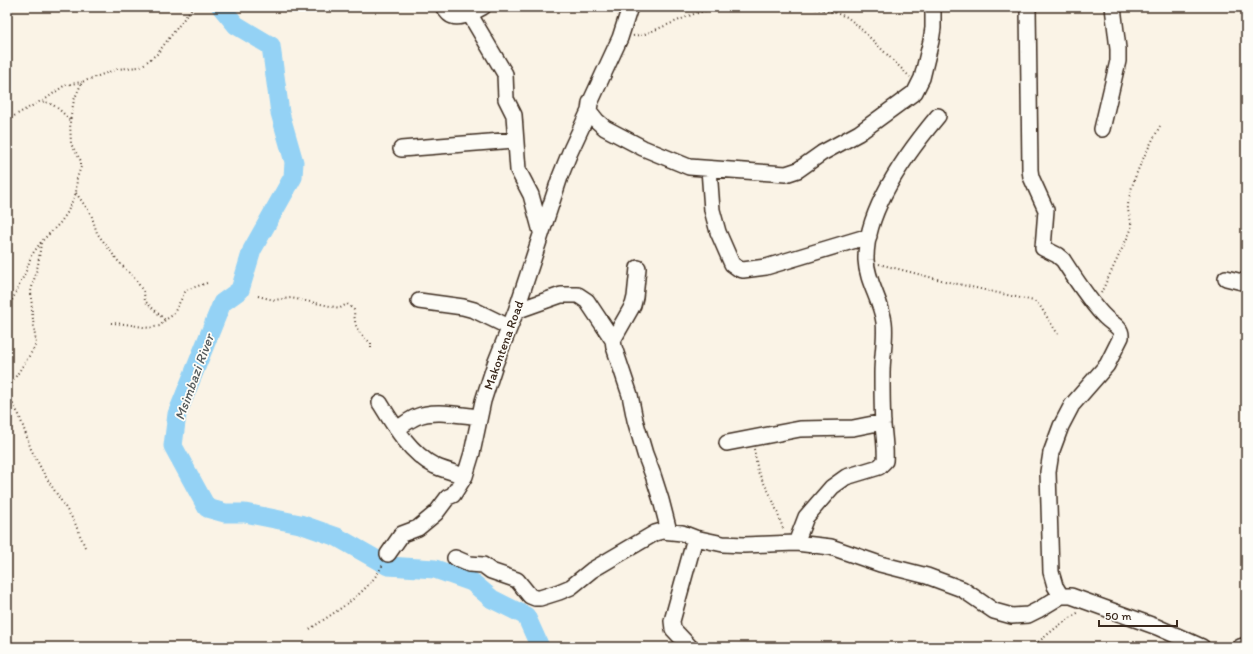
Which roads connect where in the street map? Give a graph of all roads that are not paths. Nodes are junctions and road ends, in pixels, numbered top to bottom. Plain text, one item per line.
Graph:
1 (443, 7) edge
2 (484, 7) edge
3 (630, 7) edge
4 (933, 7) edge
5 (1028, 7) edge
6 (1113, 7) edge
7 (469, 13) junction
8 (589, 111) junction
9 (938, 116) dead end
10 (1102, 129) dead end
11 (515, 140) junction
12 (400, 150) dead end
13 (709, 169) junction
14 (541, 232) junction
15 (869, 236) junction
16 (638, 268) dead end
17 (1226, 278) dead end
18 (1246, 283) edge
19 (419, 301) dead end
20 (516, 310) junction
21 (509, 327) junction
22 (613, 340) junction
23 (380, 403) dead end
24 (479, 417) junction
25 (883, 422) junction
26 (397, 429) junction
27 (727, 443) dead end
28 (465, 476) junction
29 (669, 531) junction
30 (695, 538) junction
31 (792, 543) junction
32 (388, 554) dead end
33 (455, 558) dead end
34 (1061, 596) junction
35 (1246, 645) edge
36 (690, 647) edge
37 (1202, 647) edge
38 (1240, 647) edge

1 - 7 street
2 - 7 street
3 - 8 street, Makontena Road
4 - 13 street
5 - 34 street
6 - 10 street
7 - 11 street
8 - 13 street
8 - 14 street, Makontena Road
9 - 15 street
11 - 12 street
11 - 14 street
13 - 15 street
14 - 20 street, Makontena Road
15 - 25 street
16 - 22 street
17 - 18 street
19 - 21 street
20 - 21 street, Makontena Road
20 - 22 street
21 - 24 street, Makontena Road
22 - 29 street
23 - 26 street
24 - 26 street
24 - 28 street, Makontena Road
25 - 27 street
25 - 31 street
26 - 28 street
28 - 32 street, Makontena Road
29 - 30 street
29 - 33 street
30 - 31 street
30 - 36 street
31 - 34 street
34 - 37 street
35 - 38 street

